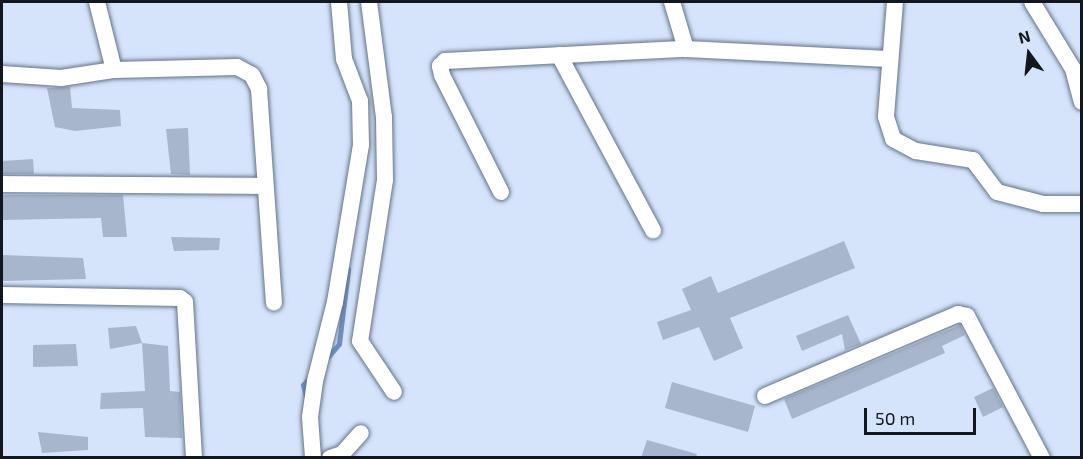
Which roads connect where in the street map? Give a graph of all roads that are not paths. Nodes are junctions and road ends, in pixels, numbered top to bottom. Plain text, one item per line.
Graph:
1 (97, 2) edge
2 (339, 2) edge
3 (369, 2) edge
4 (672, 2) edge
5 (895, 2) edge
6 (1032, 2) edge
7 (686, 49) junction
8 (559, 55) junction
9 (889, 59) junction
10 (1077, 67) edge
11 (114, 70) junction
12 (2, 74) edge
13 (1082, 102) edge
14 (2, 184) edge
15 (265, 186) junction
16 (501, 192) dead end
17 (1082, 204) edge
18 (653, 230) dead end
19 (2, 295) edge
20 (274, 302) dead end
21 (394, 392) dead end
22 (765, 396) dead end
23 (361, 434) dead end
24 (194, 458) edge
25 (313, 458) edge
26 (330, 458) edge
27 (1042, 458) edge

1 - 11 street
2 - 25 street
3 - 21 street
4 - 7 street
5 - 9 street
6 - 10 street
7 - 8 street
7 - 9 street
8 - 16 street
8 - 18 street
9 - 17 street
10 - 13 street
11 - 12 street
11 - 15 street
14 - 15 street
15 - 20 street
19 - 24 street
22 - 27 street
23 - 26 street

